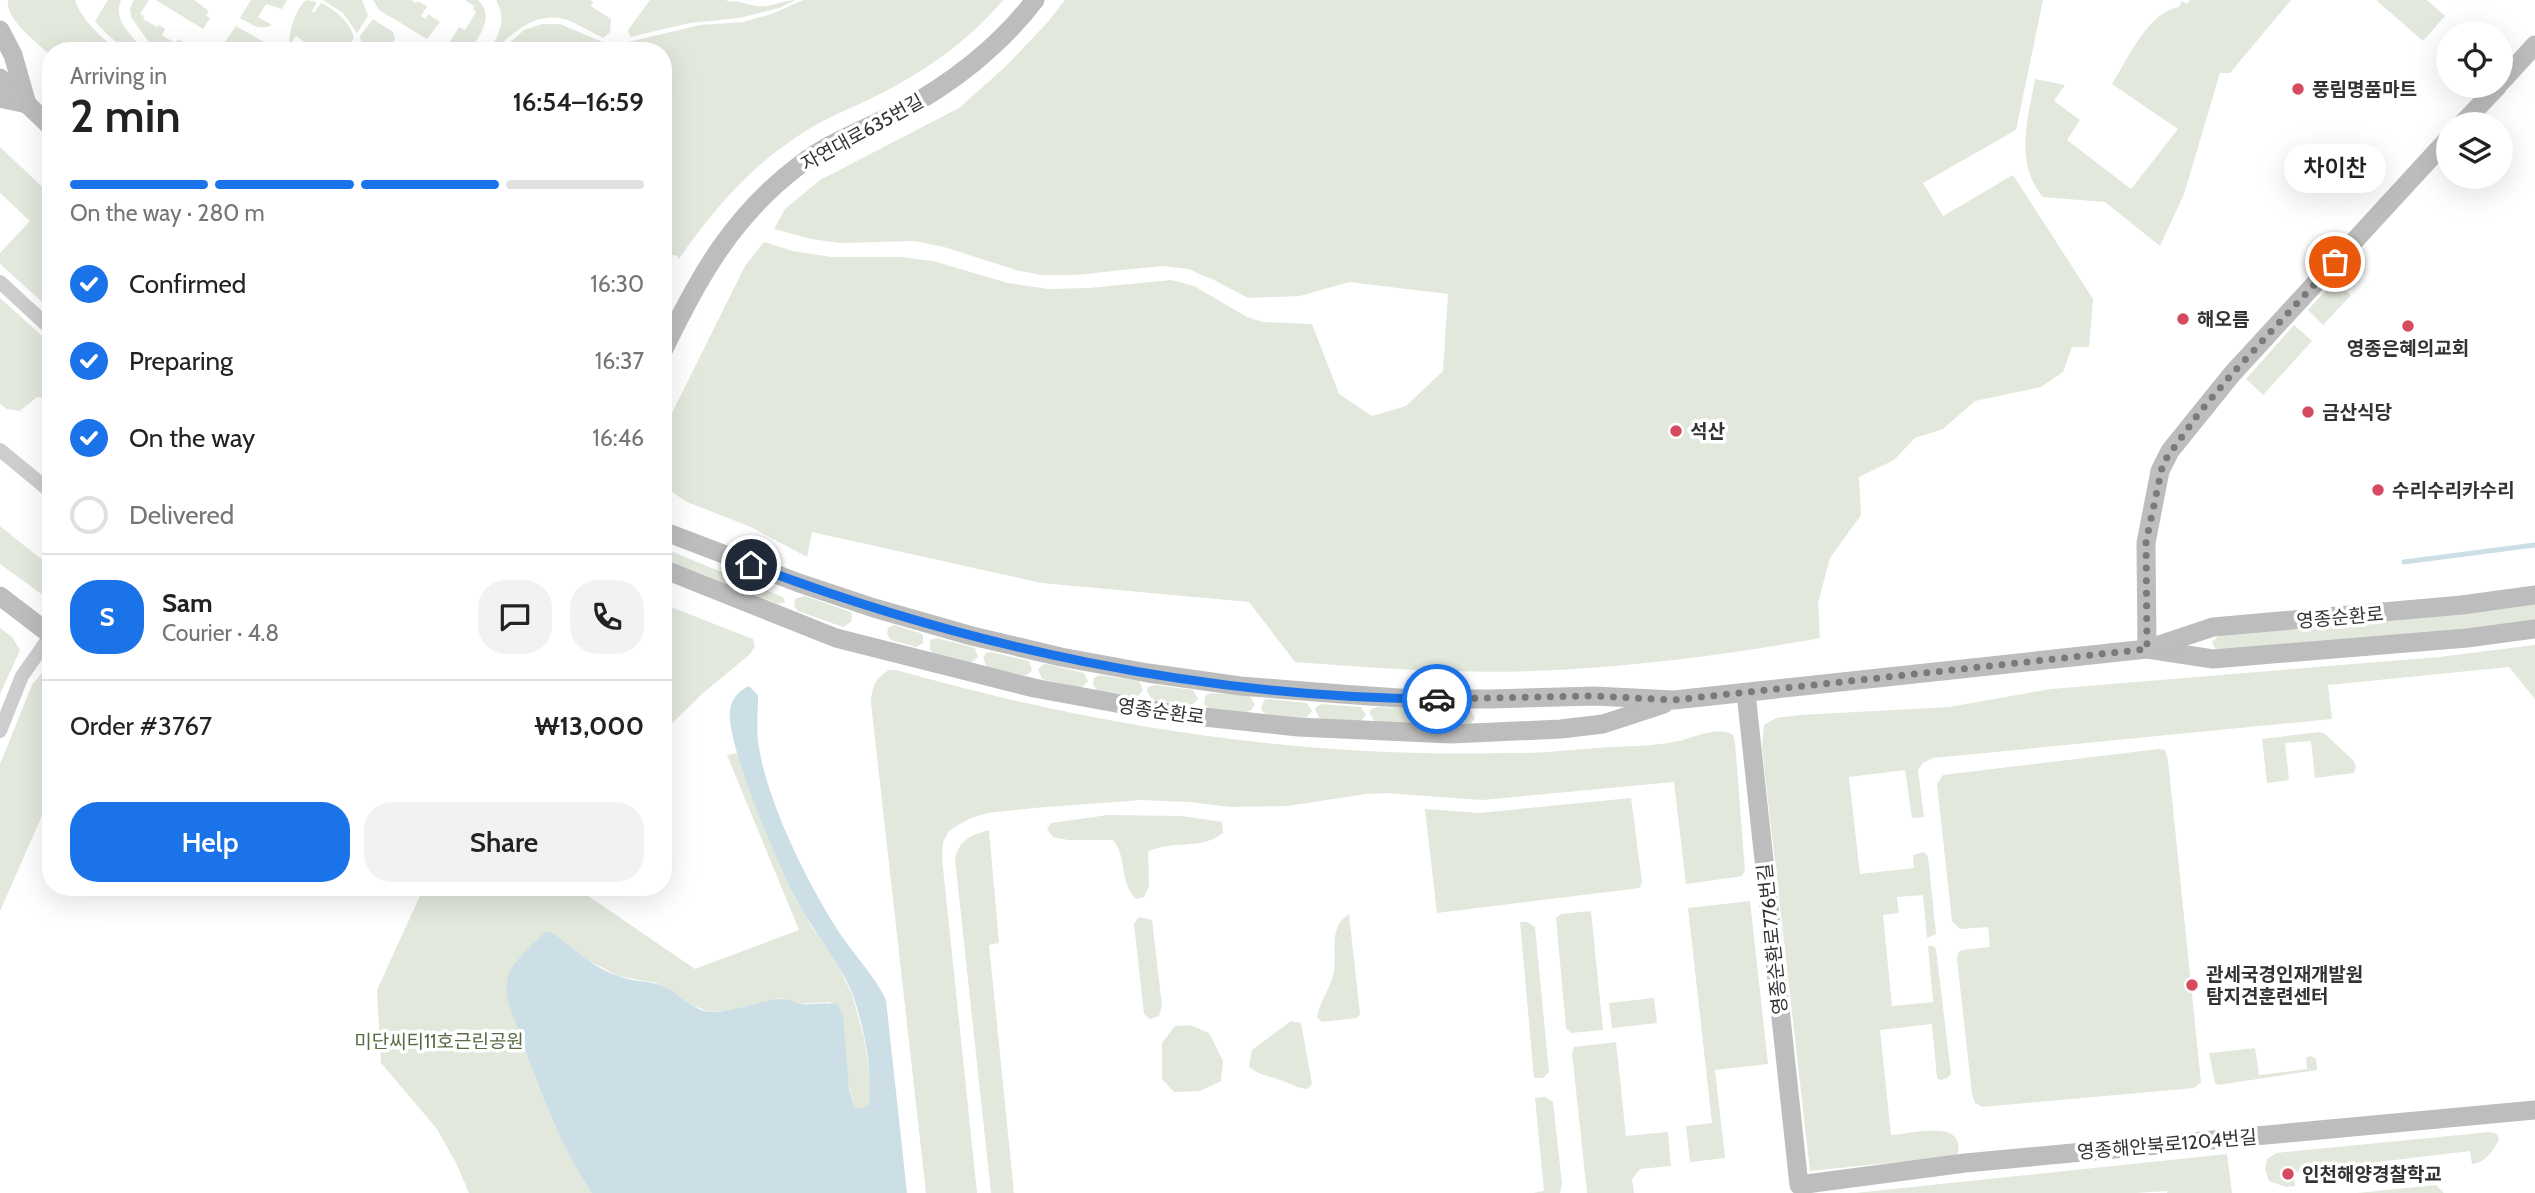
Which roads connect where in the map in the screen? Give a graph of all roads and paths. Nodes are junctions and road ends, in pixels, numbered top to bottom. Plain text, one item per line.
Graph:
1 (1035, 0) edge
2 (0, 30) edge
3 (2535, 45) edge
4 (2513, 69) edge
5 (0, 78) edge
6 (0, 98) edge
7 (2486, 98) edge
8 (27, 104) junction
9 (2473, 112) edge
10 (42, 118) edge
11 (2436, 152) edge
12 (0, 282) edge
13 (42, 321) edge
14 (672, 334) edge
15 (0, 450) edge
16 (42, 485) edge
17 (672, 534) edge
18 (672, 572) edge
19 (2535, 595) edge
20 (0, 596) edge
21 (42, 628) edge
22 (2535, 629) edge
23 (42, 648) edge
24 (2147, 649) junction
25 (1746, 693) junction
26 (1674, 700) junction
27 (0, 731) edge
28 (2535, 1110) edge
29 (1799, 1185) joint

1 - 14 main road, 자연대로635번길
2 - 8 main road
3 - 4 main road
5 - 8 main road
6 - 8 main road
7 - 9 main road
8 - 10 main road
11 - 24 main road
12 - 13 street
15 - 16 street
17 - 26 main road, 영종순환로
18 - 26 main road, 영종순환로
19 - 24 main road, 영종순환로
20 - 21 main road
22 - 24 main road, 영종순환로
23 - 27 street
24 - 25 main road, 영종순환로
25 - 26 main road, 영종순환로
25 - 29 main road, 영종순환로776번길
28 - 29 main road, 영종해안북로1204번길

